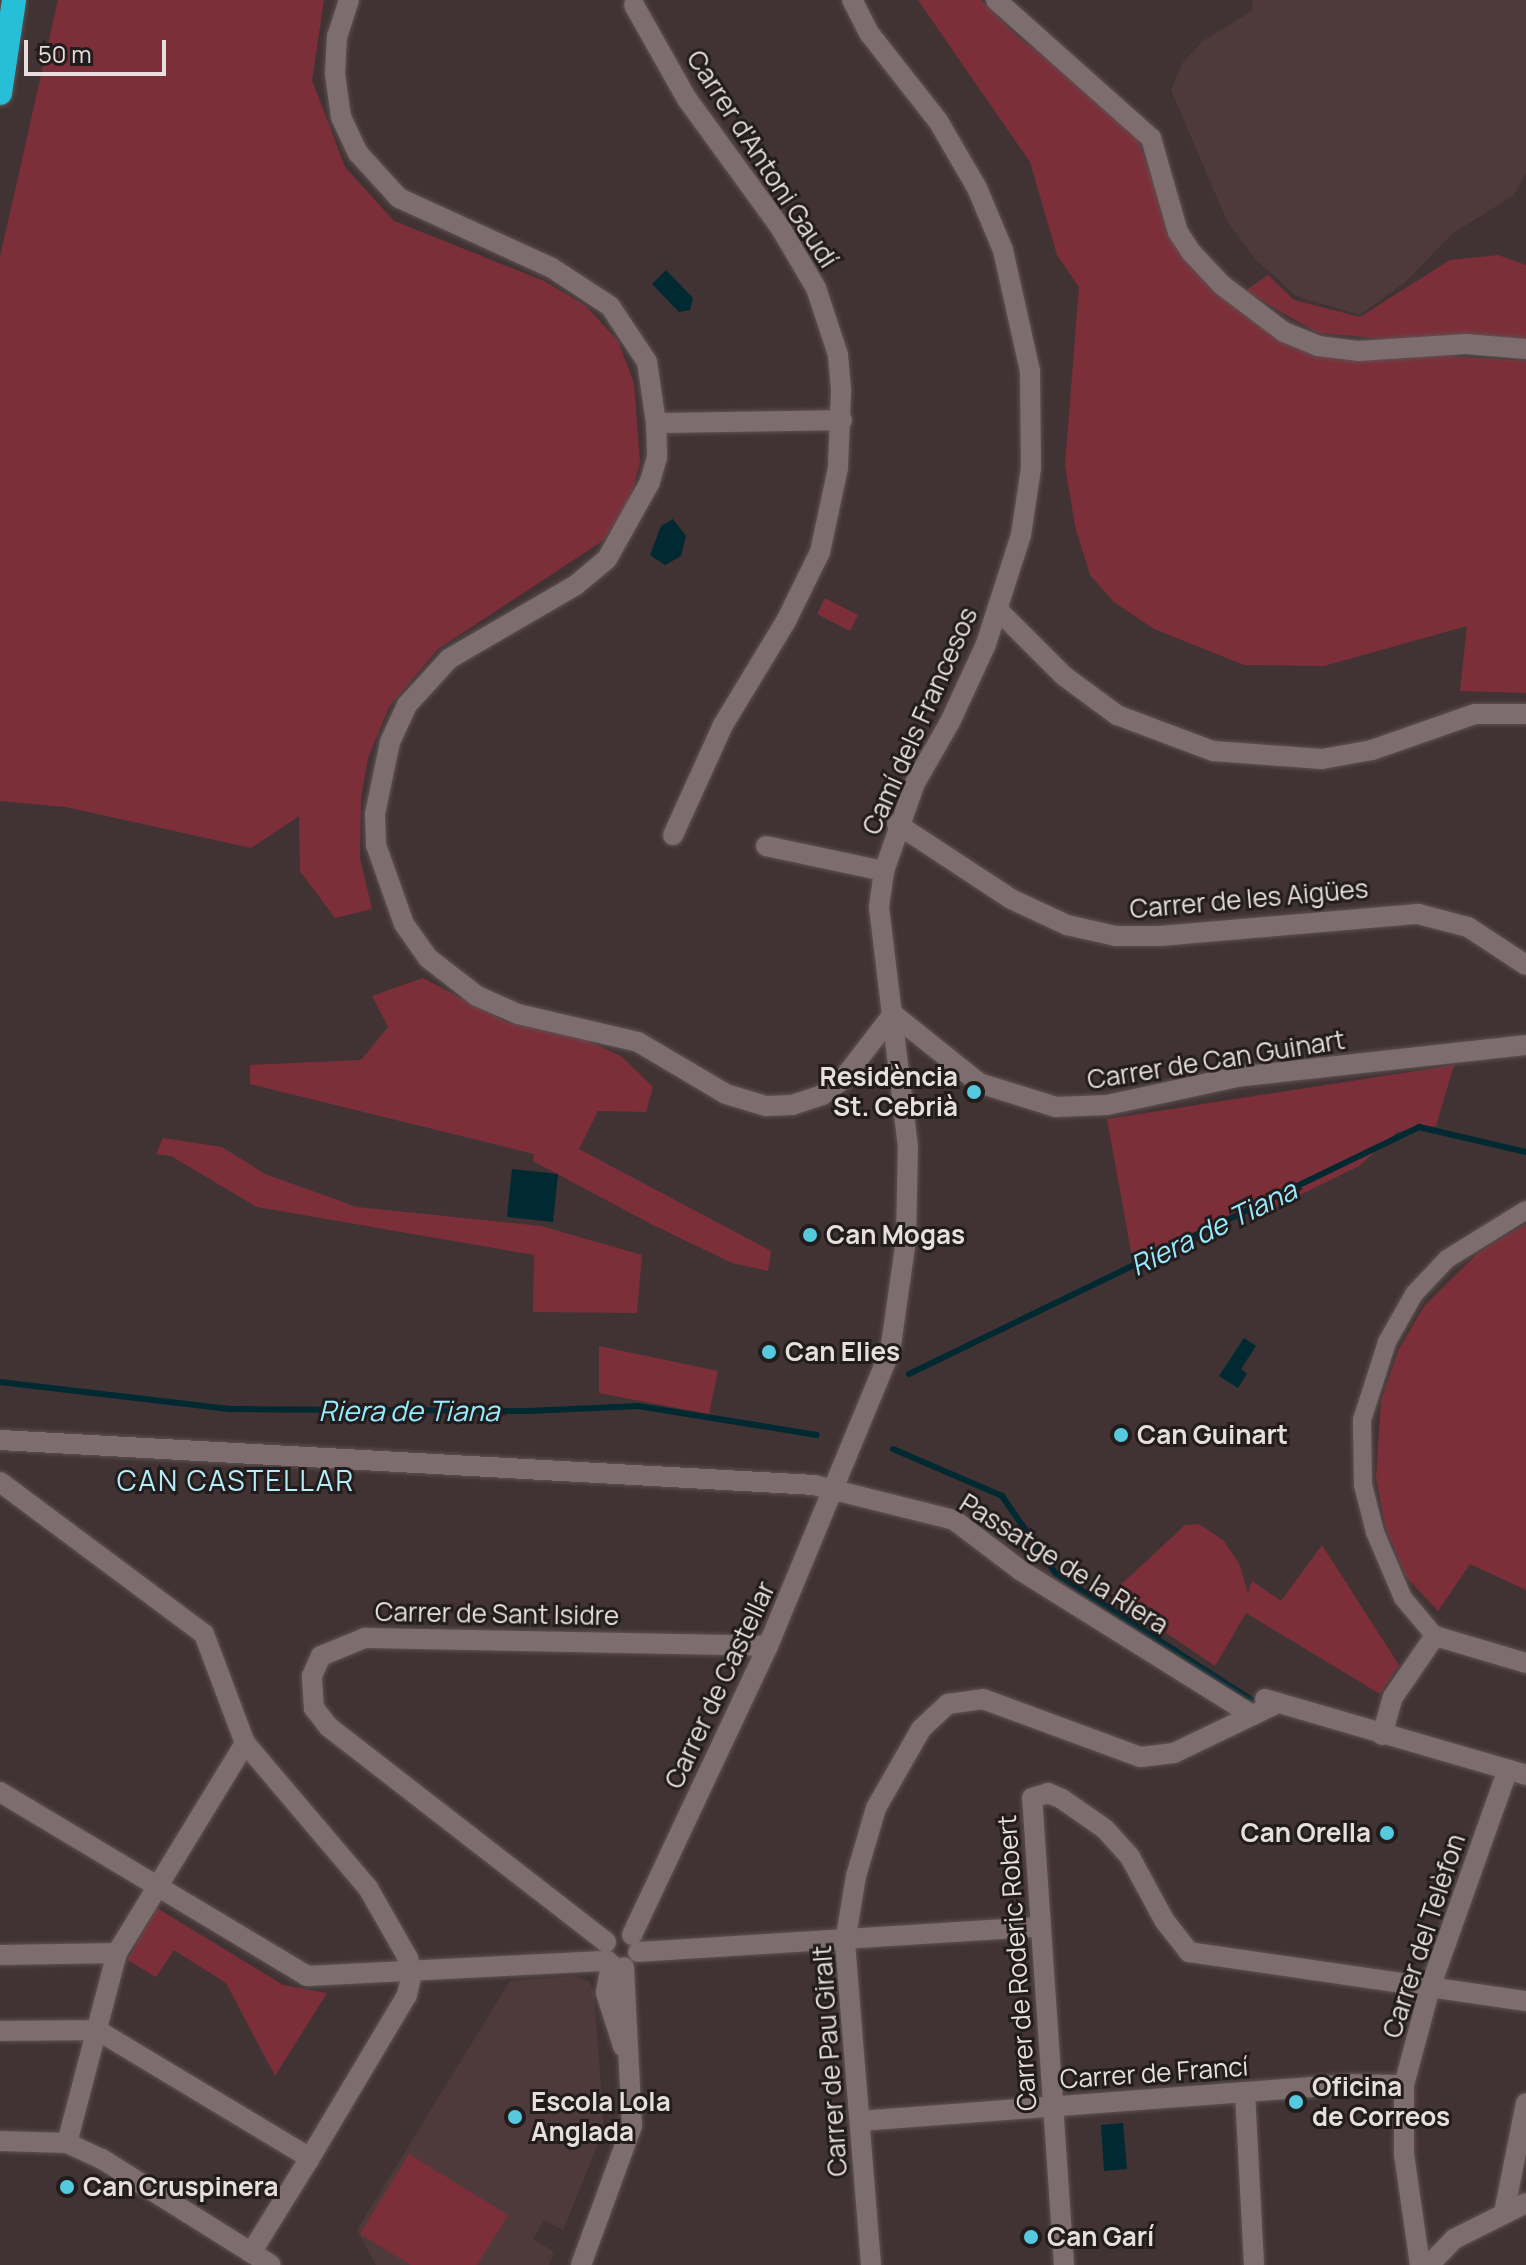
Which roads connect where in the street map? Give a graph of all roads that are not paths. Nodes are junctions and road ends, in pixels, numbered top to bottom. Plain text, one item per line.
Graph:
1 (349, 0) edge
2 (852, 0) edge
3 (996, 0) edge
4 (634, 5) dead end
5 (15, 7) edge
6 (0, 93) edge
7 (1526, 349) edge
8 (842, 420) junction
9 (656, 423) junction
10 (998, 610) junction
11 (1526, 714) edge
12 (897, 824) junction
13 (673, 835) dead end
14 (766, 846) dead end
15 (884, 871) junction
16 (1526, 965) edge
17 (886, 979) junction
18 (893, 1014) junction
19 (1526, 1045) edge
20 (860, 1058) junction
21 (1526, 1210) edge
22 (0, 1440) edge
23 (849, 1454) joint
24 (0, 1482) edge
25 (834, 1491) junction
26 (1435, 1636) junction
27 (768, 1646) junction
28 (1526, 1663) edge
29 (1264, 1706) junction
30 (1382, 1735) junction
31 (245, 1743) junction
32 (1517, 1772) edge
33 (0, 1792) edge
34 (155, 1888) junction
35 (1039, 1927) junction
36 (845, 1942) junction
37 (117, 1953) junction
38 (620, 1954) junction
39 (0, 1955) edge
40 (412, 1973) junction
41 (1430, 1988) junction
42 (1526, 2001) edge
43 (97, 2030) junction
44 (0, 2031) edge
45 (1404, 2085) junction
46 (1245, 2093) junction
47 (1526, 2103) edge
48 (1053, 2107) junction
49 (860, 2121) junction
50 (0, 2141) edge
51 (67, 2143) junction
52 (308, 2161) junction
53 (1526, 2203) edge
54 (1504, 2213) junction
55 (251, 2253) junction
56 (271, 2265) edge
57 (581, 2265) edge
58 (871, 2265) edge
59 (1064, 2265) edge
60 (1254, 2265) edge
61 (1420, 2265) edge
62 (1429, 2265) edge

1 - 9 street
2 - 10 street, Camí dels Francesos
3 - 7 street
4 - 8 street, Carrer d'Antoni Gaudí
5 - 6 highway
8 - 9 street
8 - 13 street, Carrer d'Antoni Gaudí
9 - 20 street
10 - 11 street
10 - 12 street, Camí dels Francesos
12 - 15 street, Camí dels Francesos
12 - 16 street, Carrer de les Aigües
14 - 15 street
15 - 17 street, Camí dels Francesos
17 - 18 street, Camí dels Francesos
17 - 20 street
18 - 19 street, Carrer de Can Guinart
18 - 20 street
18 - 23 street, Camí dels Francesos
21 - 26 street
22 - 25 street, Passatge de la Riera
23 - 25 street, Carrer de Castellar
24 - 31 street
25 - 27 street, Carrer de Castellar
25 - 29 street, Passatge de la Riera
26 - 28 street
26 - 30 street
27 - 38 street, Carrer de Castellar
27 - 38 street, Carrer de Sant Isidre
29 - 30 street, Passatge de la Riera
29 - 36 street, Carrer de Pau Giralt
30 - 32 street, Passatge de la Riera
31 - 34 street
31 - 40 street
32 - 41 street, Carrer del Telèfon
33 - 34 street
34 - 37 street
34 - 40 street
35 - 36 street
35 - 41 street, Carrer de Roderic Robert
35 - 48 street, Carrer de Roderic Robert
36 - 38 street
36 - 49 street, Carrer de Pau Giralt
37 - 39 street
37 - 43 street
38 - 40 street
38 - 57 street, Carrer de Castellar
40 - 52 street
41 - 42 street
41 - 45 street, Carrer del Telèfon
43 - 44 street
43 - 51 street
43 - 52 street
45 - 46 street, Carrer de Francí
45 - 61 street, Carrer del Telèfon
46 - 48 street, Carrer de Francí
46 - 60 street
47 - 54 street
48 - 49 street, Carrer de Francí
48 - 59 street, Carrer de Roderic Robert
49 - 58 street, Carrer de Pau Giralt
50 - 51 street
51 - 55 street
52 - 55 street
53 - 54 street
54 - 62 street
55 - 56 street

